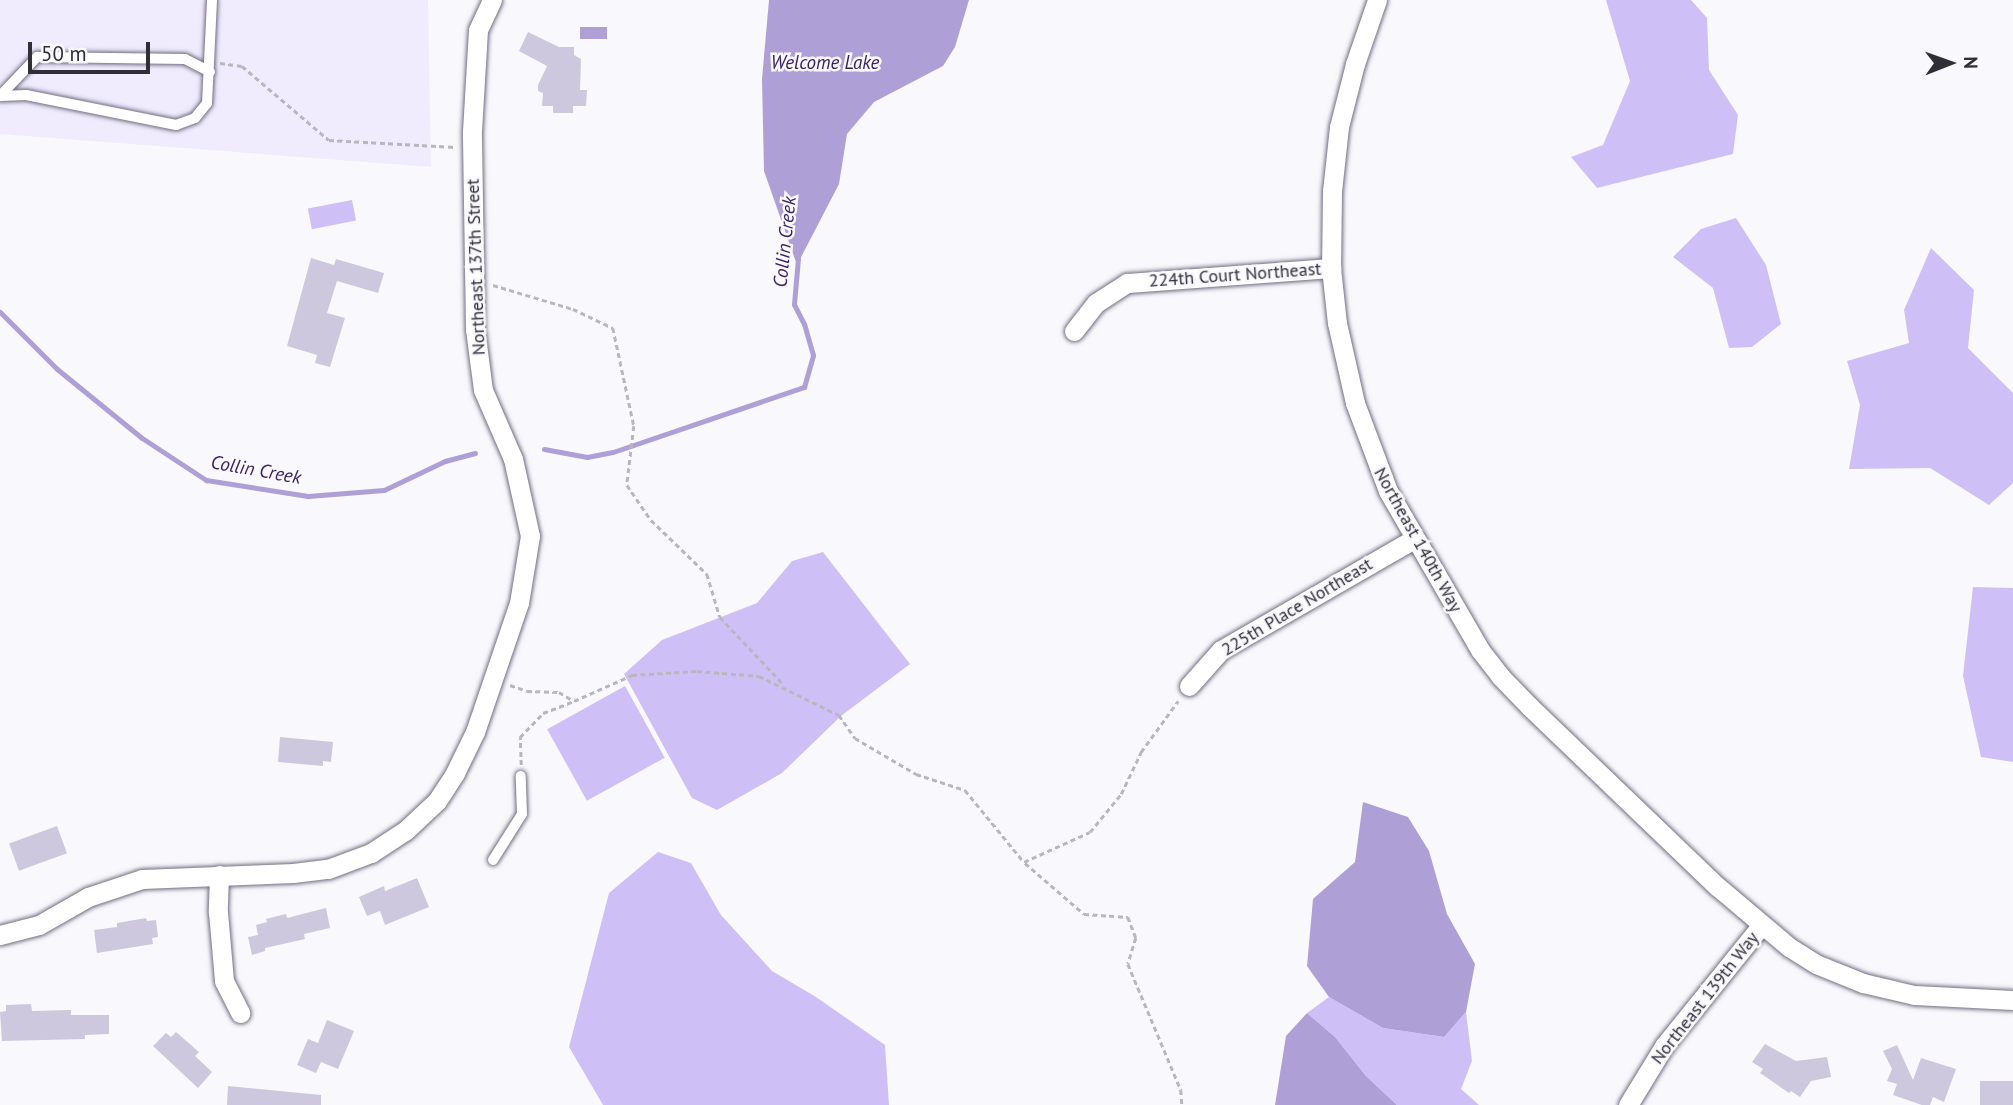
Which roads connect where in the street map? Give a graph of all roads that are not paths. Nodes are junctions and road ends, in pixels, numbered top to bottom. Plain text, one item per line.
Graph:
1 (212, 0) edge
2 (492, 0) edge
3 (1377, 0) edge
4 (210, 67) junction
5 (0, 96) edge
6 (1331, 268) junction
7 (1074, 331) dead end
8 (1414, 539) junction
9 (1189, 686) road end
10 (522, 776) road end
11 (493, 860) dead end
12 (219, 875) junction
13 (1761, 926) junction
14 (0, 935) edge
15 (2013, 1000) edge
16 (240, 1013) dead end
17 (1628, 1105) edge

1 - 4 lane
2 - 12 street, Northeast 137th Street
3 - 6 street, Northeast 140th Way
4 - 5 lane
4 - 5 lane
6 - 7 street, 224th Court Northeast
6 - 8 street, Northeast 140th Way
8 - 9 street, 225th Place Northeast
8 - 13 street, Northeast 140th Way
10 - 11 lane
12 - 14 street, Northeast 137th Street
12 - 16 street
13 - 15 street, Northeast 140th Way
13 - 17 street, Northeast 139th Way

